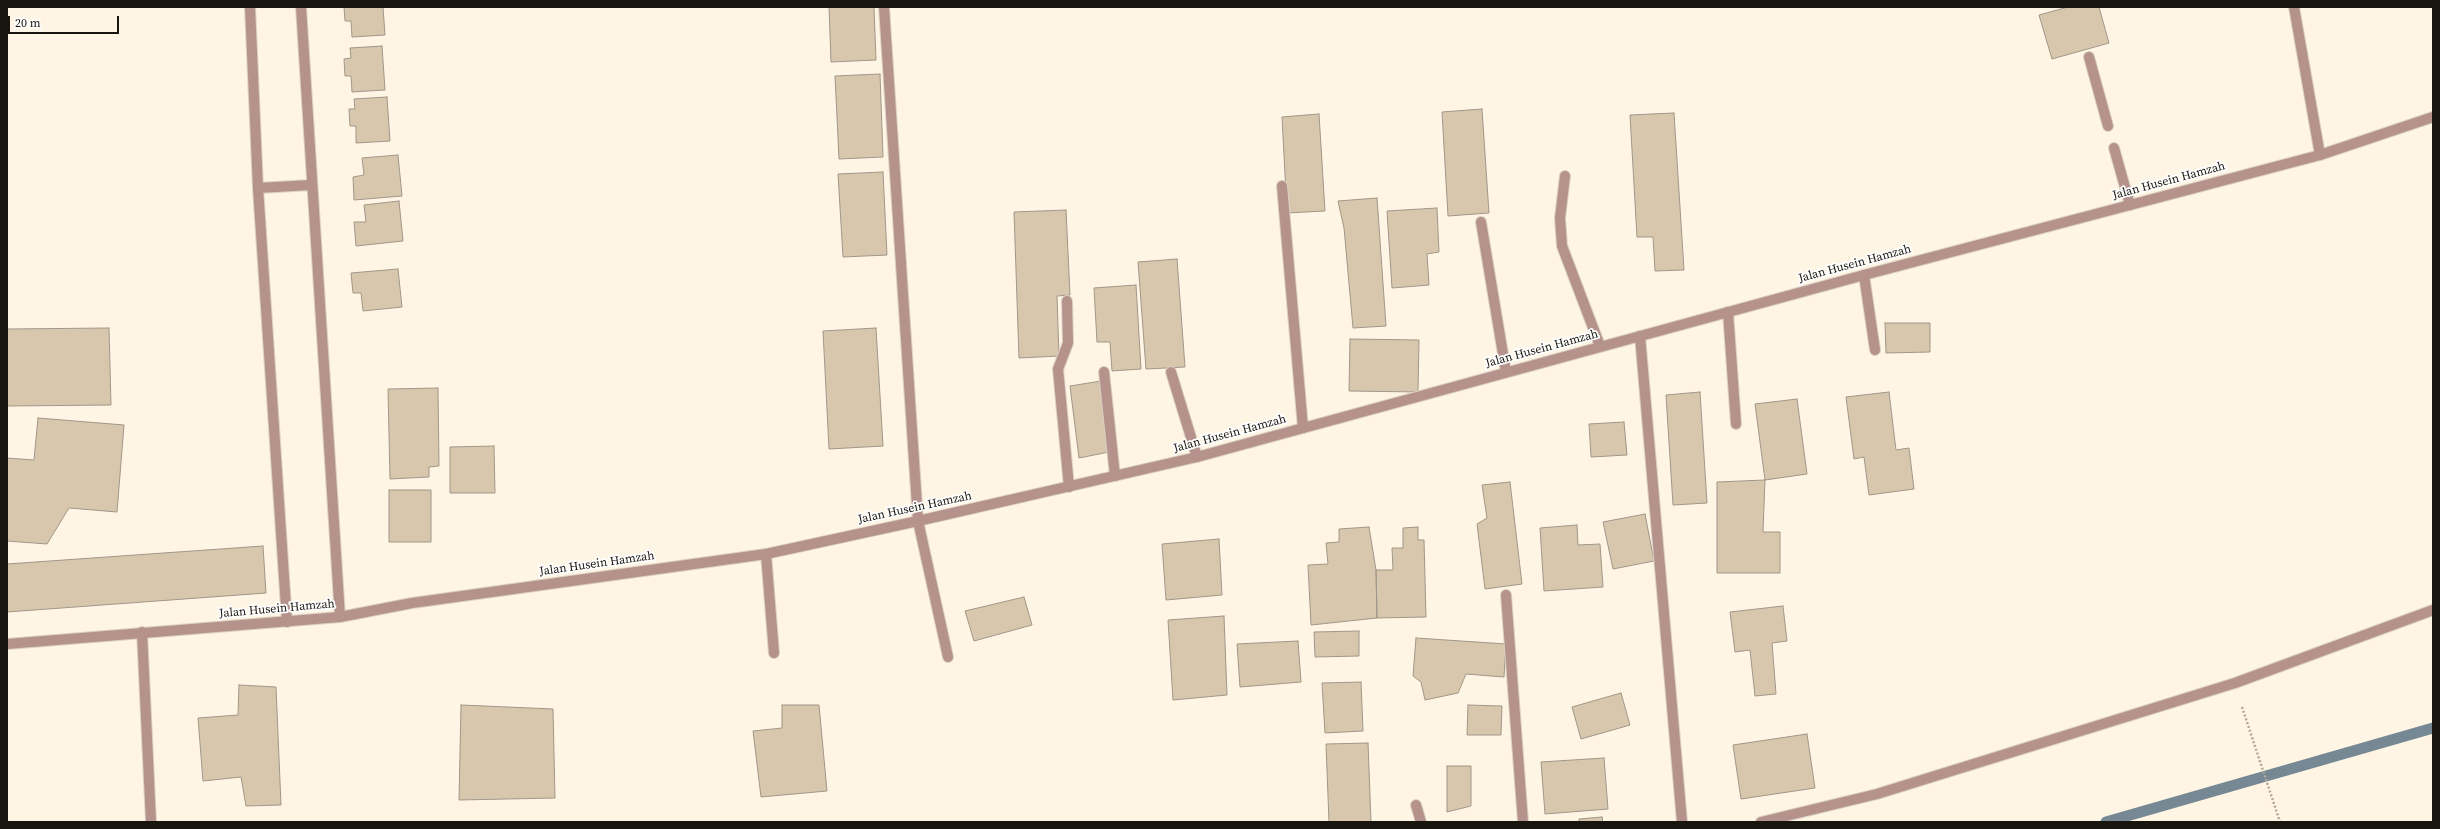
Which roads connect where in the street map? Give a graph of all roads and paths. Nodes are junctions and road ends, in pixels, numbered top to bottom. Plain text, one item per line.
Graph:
1 (250, 7) edge
2 (300, 7) edge
3 (884, 7) edge
4 (2294, 7) edge
5 (2089, 57) dead end
6 (2433, 117) edge
7 (2108, 126) dead end
8 (2114, 148) dead end
9 (2320, 155) junction
10 (1565, 176) dead end
11 (311, 185) junction
12 (1282, 186) dead end
13 (258, 188) junction
14 (2130, 205) junction
15 (1481, 222) dead end
16 (1864, 275) junction
17 (1067, 301) dead end
18 (1728, 312) junction
19 (1640, 336) junction
20 (1600, 346) junction
21 (1875, 350) dead end
22 (1104, 372) dead end
23 (1171, 372) dead end
24 (1506, 372) junction
25 (1736, 424) dead end
26 (1303, 428) junction
27 (1197, 457) junction
28 (1115, 476) junction
29 (1069, 487) junction
30 (918, 522) junction
31 (766, 554) junction
32 (1506, 595) dead end
33 (2433, 610) edge
34 (340, 617) junction
35 (287, 622) junction
36 (142, 632) junction
37 (7, 644) edge
38 (774, 653) dead end
39 (948, 657) dead end
40 (2242, 709) dead end
41 (1416, 805) dead end
42 (151, 822) edge
43 (1421, 822) edge
44 (1523, 822) edge
45 (1682, 822) edge
46 (1761, 822) edge
47 (2280, 822) edge

1 - 13 street
2 - 11 street
3 - 30 street
4 - 9 street
5 - 7 street
6 - 9 street, Jalan Husein Hamzah
8 - 14 street
9 - 14 street, Jalan Husein Hamzah
10 - 20 street
11 - 13 street
11 - 34 street
12 - 26 street
13 - 35 street
14 - 16 street, Jalan Husein Hamzah
15 - 24 street
16 - 18 street, Jalan Husein Hamzah
16 - 21 street
17 - 29 street
18 - 19 street, Jalan Husein Hamzah
18 - 25 street
19 - 20 street, Jalan Husein Hamzah
19 - 45 street
20 - 24 street, Jalan Husein Hamzah
22 - 28 street
23 - 27 street
24 - 26 street, Jalan Husein Hamzah
26 - 27 street, Jalan Husein Hamzah
27 - 28 street, Jalan Husein Hamzah
28 - 29 street, Jalan Husein Hamzah
29 - 30 street, Jalan Husein Hamzah
30 - 31 street, Jalan Husein Hamzah
30 - 39 street
31 - 34 street, Jalan Husein Hamzah
31 - 38 street
32 - 44 street
33 - 46 street
34 - 35 street, Jalan Husein Hamzah
35 - 36 street, Jalan Husein Hamzah
36 - 37 street, Jalan Husein Hamzah
36 - 42 street
40 - 47 path
41 - 43 street

